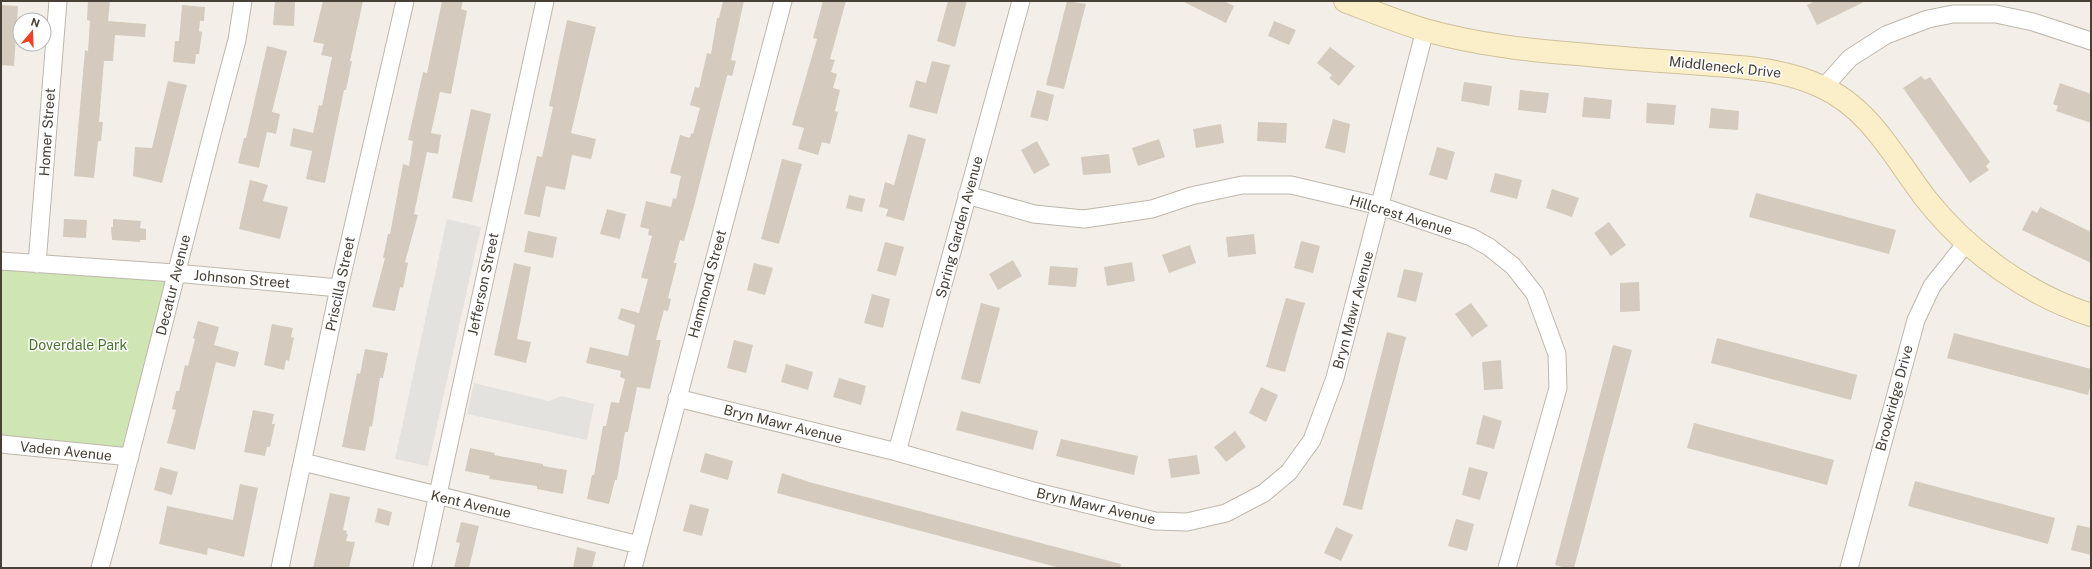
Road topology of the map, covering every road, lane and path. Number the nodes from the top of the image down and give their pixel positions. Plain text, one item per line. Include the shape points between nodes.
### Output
1 (58, 1) edge
2 (243, 1) edge
3 (405, 1) edge
4 (545, 1) edge
5 (783, 1) edge
6 (1021, 1) edge
7 (1345, 1) edge
8 (1425, 30) junction
9 (2091, 41) edge
10 (1824, 87) junction
11 (967, 195) junction
12 (1380, 206) junction
13 (1967, 242) junction
14 (1, 261) edge
15 (37, 264) junction
16 (175, 273) junction
17 (339, 288) junction
18 (2091, 316) edge
19 (677, 398) junction
20 (1, 444) edge
21 (897, 452) junction
22 (130, 457) junction
23 (303, 462) junction
24 (438, 497) junction
25 (638, 545) junction
26 (100, 568) edge
27 (280, 568) edge
28 (422, 568) edge
29 (633, 568) edge
30 (1507, 568) edge
31 (1849, 568) edge

1 - 15 street, Homer Street
2 - 16 street, Decatur Avenue via 237,40
3 - 17 street, Priscilla Street
4 - 24 street, Jefferson Street
5 - 19 street, Hammond Street
6 - 11 street, Spring Garden Avenue
7 - 8 street, Middleneck Drive
8 - 10 street, Middleneck Drive via 1526,50 1769,69
8 - 12 street, Bryn Mawr Avenue
9 - 10 street via 2032,22 1996,14 1953,14 1928,19 1886,36 1850,58
10 - 13 street, Middleneck Drive via 1852,106 1878,132 1938,214
11 - 12 street, Hillcrest Avenue via 1034,214 1084,219 1152,209 1191,196 1242,185 1262,184 1291,184
11 - 21 street, Spring Garden Avenue
12 - 21 street, Bryn Mawr Avenue via 1335,378 1312,440 1288,472 1264,493 1232,509 1187,522 1155,521 1033,492
12 - 30 street, Hillcrest Avenue via 1471,237 1513,266 1534,294 1553,340 1557,354 1558,388
13 - 18 street, Middleneck Drive via 2018,281 2048,298
13 - 31 street, Brookridge Drive via 1932,286 1916,320
14 - 15 street, Johnson Street
15 - 16 street, Johnson Street
16 - 17 street, Johnson Street
16 - 22 street, Decatur Avenue
17 - 23 street, Priscilla Street
19 - 21 street, Bryn Mawr Avenue
19 - 25 street, Hammond Street
20 - 22 street, Vaden Avenue
22 - 26 street, Decatur Avenue
23 - 24 street, Kent Avenue
23 - 27 street, Priscilla Street
24 - 25 street, Kent Avenue
24 - 28 street, Jefferson Street
25 - 29 street, Hammond Street

